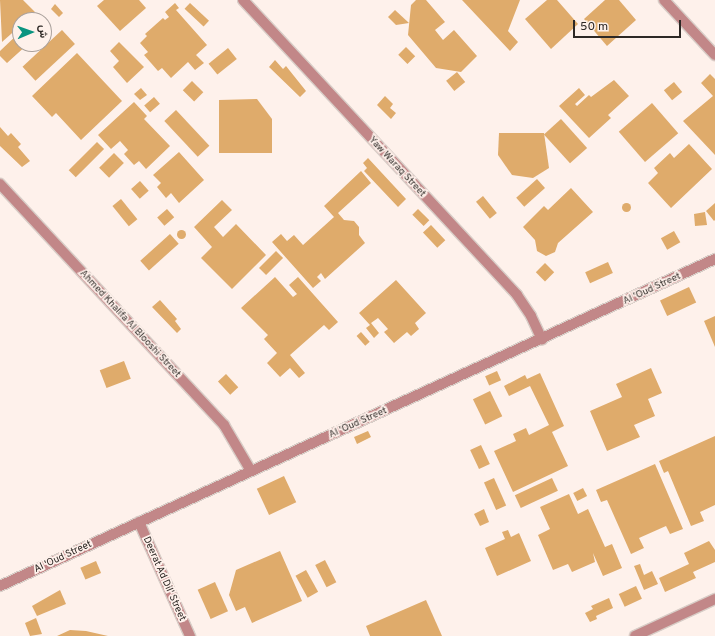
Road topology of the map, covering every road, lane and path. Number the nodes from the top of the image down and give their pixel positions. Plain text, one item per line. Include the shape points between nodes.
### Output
1 (243, 0) edge
2 (664, 0) edge
3 (715, 55) edge
4 (0, 184) edge
5 (715, 259) edge
6 (542, 340) junction
7 (251, 471) junction
8 (139, 522) junction
9 (0, 586) edge
10 (715, 599) edge
11 (190, 636) edge
12 (635, 636) edge

1 - 6 street, Yaw Waraq Street via 517,294
2 - 3 street
4 - 7 street, Ahmed Khalifa Al Blooshi Street via 224,425
5 - 6 street, Al 'Oud Street
6 - 7 street, Al 'Oud Street
7 - 8 street, Al 'Oud Street
8 - 9 street, Al 'Oud Street
8 - 11 street, Deerat Ad Dil' Street
10 - 12 street

